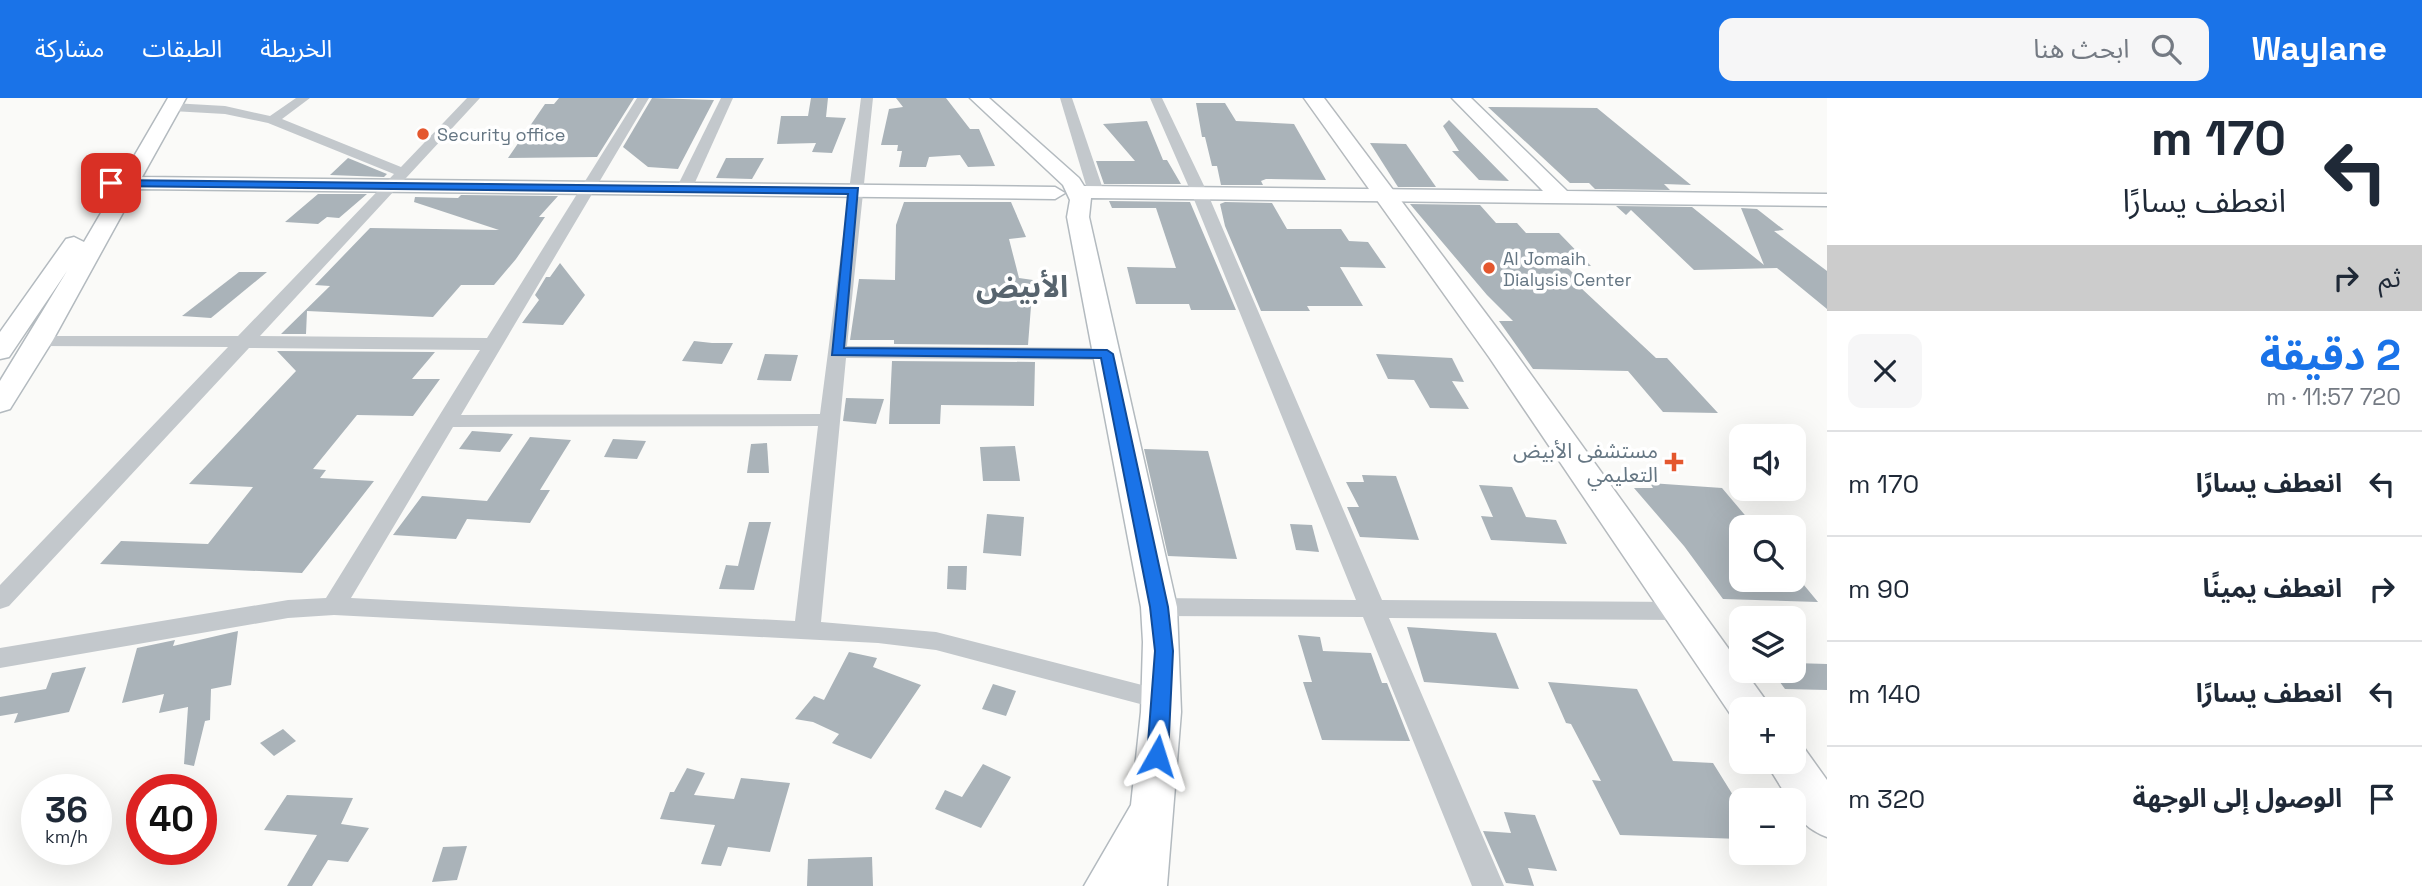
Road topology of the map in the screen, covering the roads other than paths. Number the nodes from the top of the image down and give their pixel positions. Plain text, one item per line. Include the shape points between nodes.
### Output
1 (304, 98) edge
2 (474, 98) edge
3 (643, 98) edge
4 (727, 98) edge
5 (867, 98) edge
6 (979, 98) edge
7 (1066, 98) edge
8 (1156, 98) edge
9 (1314, 98) edge
10 (1461, 98) edge
11 (170, 101) edge
12 (272, 120) junction
13 (1051, 165) junction
14 (398, 179) junction
15 (120, 183) junction
16 (589, 188) junction
17 (684, 189) junction
18 (854, 191) junction
19 (1199, 192) junction
20 (1055, 193) junction
21 (1386, 194) junction
22 (1560, 195) junction
23 (1084, 200) junction
24 (1827, 200) edge
25 (40, 340) junction
26 (244, 342) junction
27 (495, 344) junction
28 (0, 351) edge
29 (836, 352) junction
30 (1107, 354) junction
31 (0, 404) edge
32 (446, 421) junction
33 (829, 421) junction
34 (0, 600) edge
35 (334, 606) junction
36 (1159, 607) junction
37 (1374, 608) junction
38 (1681, 611) junction
39 (807, 628) junction
40 (0, 659) edge
41 (1742, 697) edge
42 (1163, 700) junction
43 (1797, 774) edge
44 (1150, 808) junction
45 (1827, 817) edge
46 (1107, 886) edge
47 (1144, 886) edge
48 (1488, 886) edge

1 - 12 street
2 - 14 street
3 - 16 street
4 - 17 street
5 - 18 street
6 - 13 street
7 - 23 street
8 - 19 street
9 - 21 main road
10 - 22 street
11 - 12 street
11 - 15 street
12 - 14 street
13 - 20 street
13 - 23 street via 1072,181
14 - 15 street
14 - 16 street
14 - 26 street
15 - 25 street
15 - 28 street
16 - 17 street
16 - 27 street
17 - 18 street
18 - 20 street
18 - 29 street
19 - 21 street
19 - 23 street
19 - 37 street
20 - 23 street
21 - 22 street
21 - 38 main road
22 - 24 street
23 - 30 street
25 - 26 street
25 - 31 street
26 - 27 street
26 - 34 street
27 - 32 street
29 - 30 street
29 - 33 street
30 - 36 street
32 - 33 street
32 - 35 street
33 - 39 street
35 - 39 street
35 - 40 street via 288,609
36 - 37 street
36 - 42 street
37 - 38 street
37 - 48 street
38 - 41 main road
39 - 42 street via 936,641
42 - 44 street
43 - 45 main road
44 - 46 street
44 - 47 street

